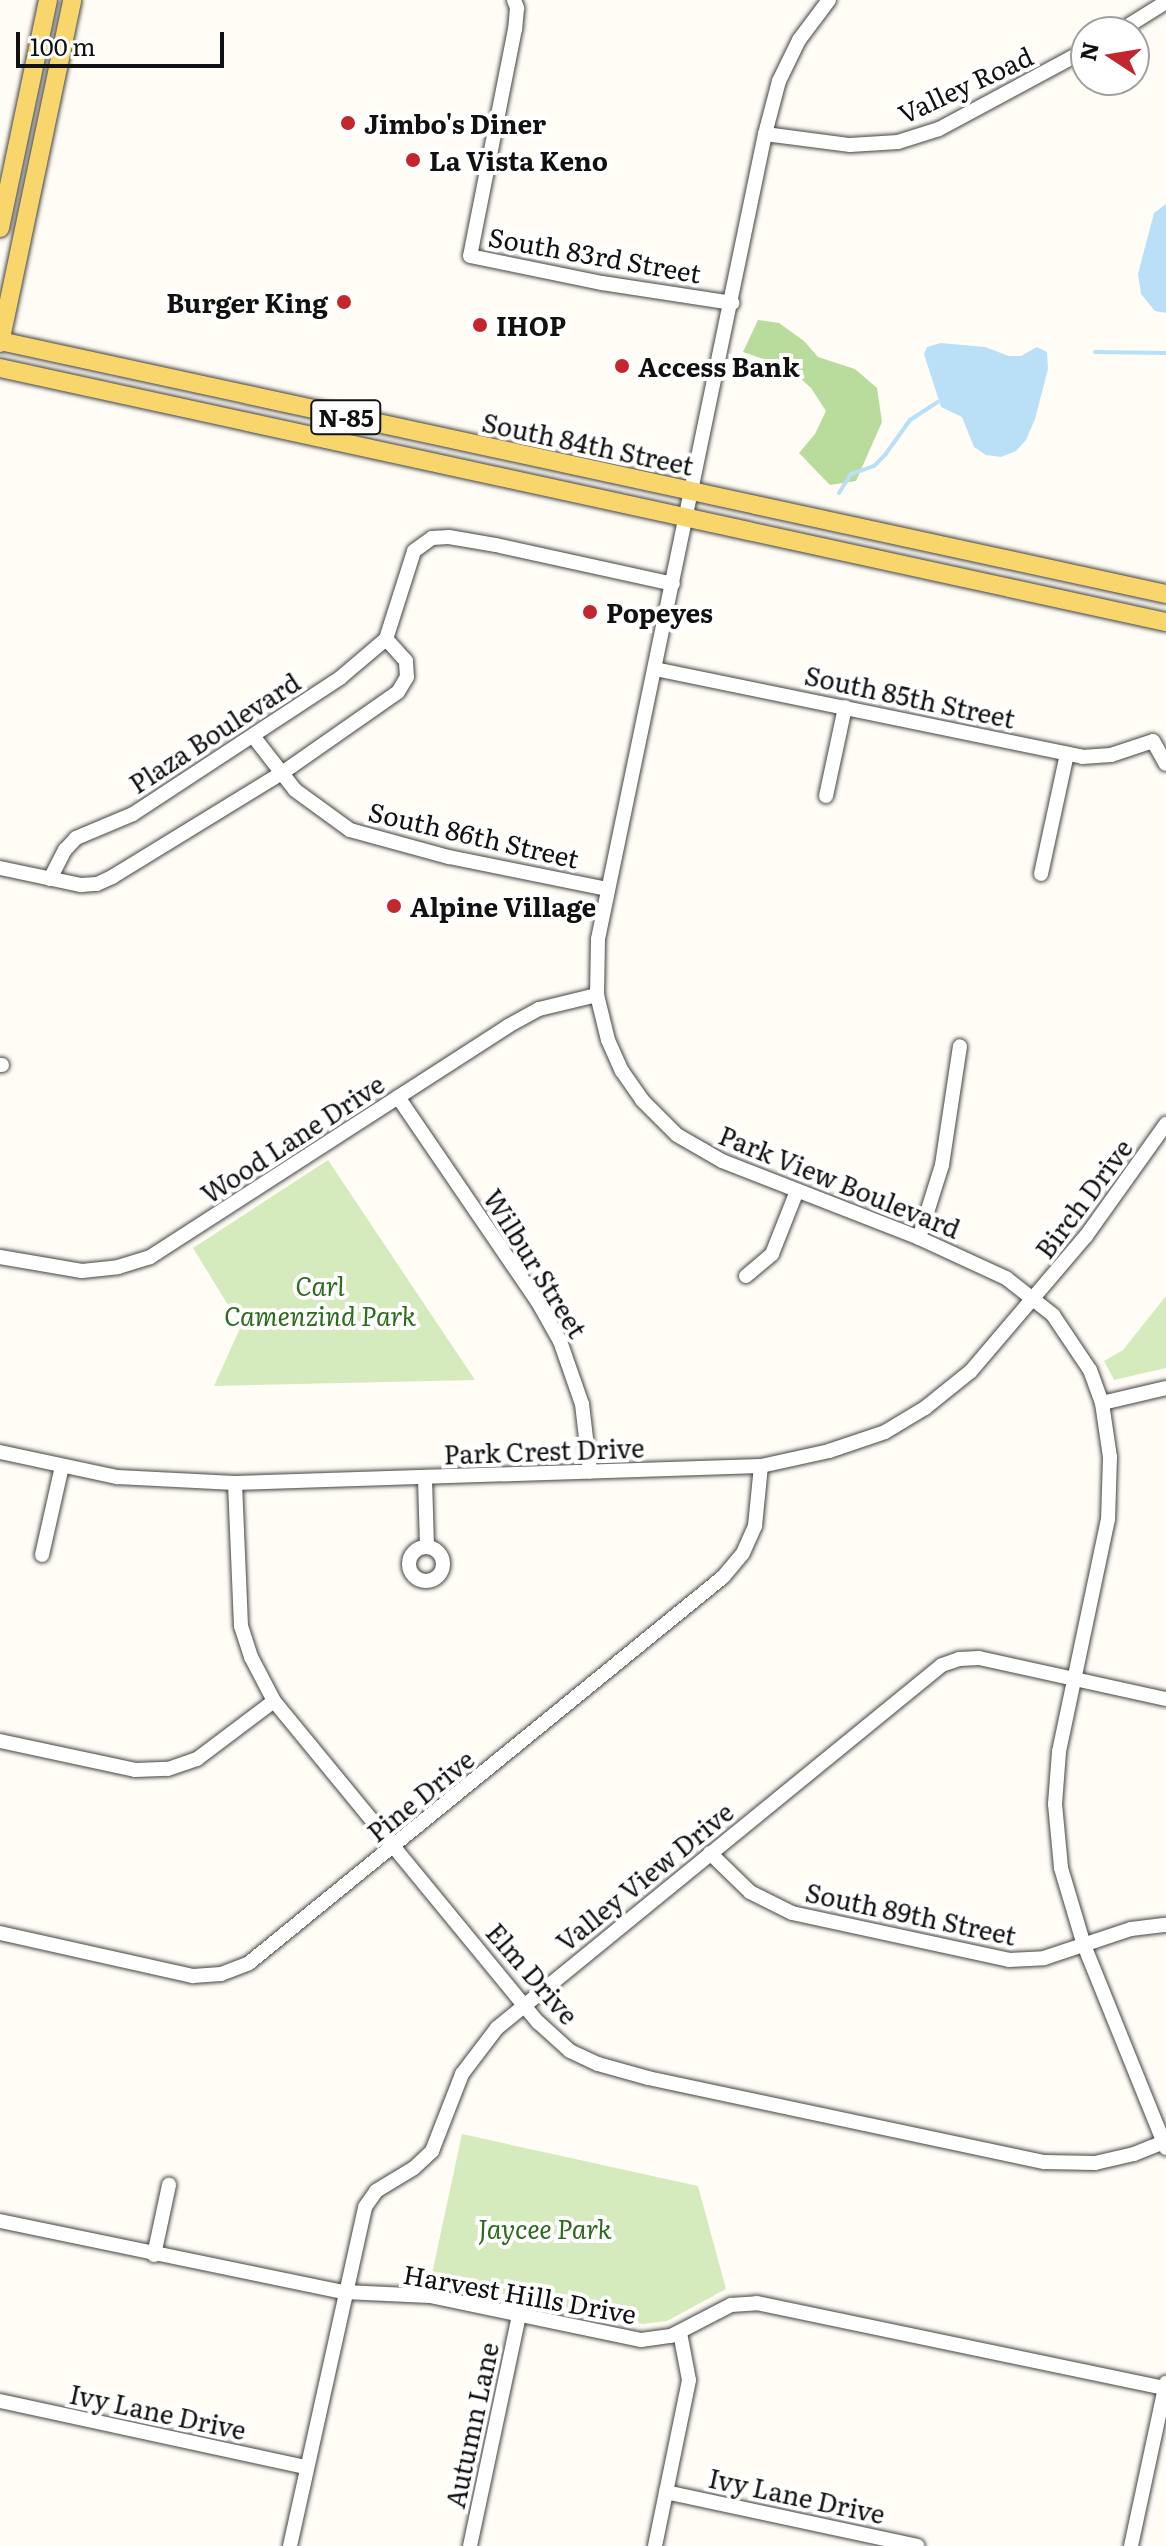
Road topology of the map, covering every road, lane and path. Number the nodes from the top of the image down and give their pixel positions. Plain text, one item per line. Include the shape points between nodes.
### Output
1 (48, 0) edge
2 (72, 0) edge
3 (514, 0) edge
4 (829, 0) edge
5 (1166, 2) edge
6 (1144, 16) edge
7 (1070, 59) edge
8 (765, 134) junction
9 (0, 228) edge
10 (732, 303) junction
11 (0, 341) edge
12 (0, 368) edge
13 (692, 492) junction
14 (687, 517) junction
15 (673, 584) junction
16 (1166, 594) edge
17 (1166, 622) edge
18 (386, 639) junction
19 (655, 669) junction
20 (845, 707) junction
21 (253, 736) junction
22 (1067, 754) junction
23 (1166, 764) edge
24 (282, 773) junction
25 (826, 796) dead end
26 (0, 868) edge
27 (1041, 874) dead end
28 (50, 879) junction
29 (608, 889) junction
30 (597, 995) junction
31 (960, 1046) dead end
32 (398, 1097) junction
33 (1166, 1124) edge
34 (797, 1191) junction
35 (919, 1238) junction
36 (0, 1257) edge
37 (746, 1276) dead end
38 (1035, 1299) junction
39 (1166, 1388) edge
40 (1102, 1403) junction
41 (0, 1452) edge
42 (62, 1466) junction
43 (761, 1466) junction
44 (590, 1472) junction
45 (425, 1479) junction
46 (235, 1483) junction
47 (427, 1547) dead end
48 (42, 1555) dead end
49 (1074, 1678) junction
50 (1166, 1699) edge
51 (274, 1701) junction
52 (0, 1741) edge
53 (393, 1847) junction
54 (710, 1853) junction
55 (1166, 1925) edge
56 (0, 1933) edge
57 (1084, 1945) junction
58 (524, 2004) junction
59 (1165, 2144) edge
60 (169, 2185) dead end
61 (0, 2221) edge
62 (154, 2255) junction
63 (344, 2292) junction
64 (519, 2315) junction
65 (680, 2333) junction
66 (1166, 2386) edge
67 (0, 2401) edge
68 (306, 2467) junction
69 (666, 2492) junction
70 (290, 2546) edge
71 (470, 2546) edge
72 (655, 2546) edge
73 (917, 2546) edge
74 (1131, 2546) edge

1 - 9 main road
2 - 11 main road
3 - 10 street, South 83rd Street via 515,29 470,256
4 - 8 street, Park View Boulevard via 799,40 779,81
5 - 6 street
7 - 8 street, Valley Road via 939,129 898,142 850,145
8 - 10 street, Park View Boulevard
10 - 13 street, Park View Boulevard
11 - 13 main road, South 84th Street / N-85
12 - 14 main road, South 84th Street / N-85
13 - 14 street, Park View Boulevard
13 - 16 main road, South 84th Street / N-85
14 - 15 street, Park View Boulevard
14 - 17 main road, South 84th Street / N-85
15 - 18 street via 496,545 432,538 414,551
15 - 19 street, Park View Boulevard
18 - 21 street, Plaza Boulevard via 340,678
18 - 24 street via 406,661 407,677 398,692
19 - 20 street, South 85th Street
19 - 29 street, Park View Boulevard
20 - 22 street, South 85th Street
20 - 25 street
21 - 24 street, South 86th Street
21 - 28 street, Plaza Boulevard via 133,814 76,838
22 - 23 street, South 85th Street via 1101,757 1153,741
22 - 27 street
24 - 28 street via 104,881 81,885
24 - 29 street, South 86th Street via 321,812 350,830 449,857
26 - 28 street
29 - 30 street, Park View Boulevard via 598,939
30 - 32 street, Wood Lane Drive via 539,1009
30 - 34 street, Park View Boulevard via 615,1058 659,1119 709,1155
31 - 35 street via 942,1165
32 - 36 street, Wood Lane Drive via 140,1261 82,1271
32 - 44 street, Wilbur Street via 560,1341 582,1404
33 - 38 street, Birch Drive
34 - 35 street, Park View Boulevard
34 - 37 street via 772,1254
35 - 38 street, Park View Boulevard via 994,1272
38 - 40 street, Park View Boulevard via 1077,1347
38 - 43 street, Park Crest Drive via 971,1371 885,1432
39 - 40 street
40 - 49 street, Park View Boulevard via 1110,1457 1108,1519
41 - 42 street, Park Crest Drive
42 - 46 street, Park Crest Drive via 117,1477
42 - 48 street
43 - 44 street, Park Crest Drive
43 - 53 street, Pine Drive via 755,1526 743,1553 723,1577
44 - 45 street, Park Crest Drive
45 - 46 street, Park Crest Drive
45 - 47 street
46 - 51 street, Elm Drive via 241,1626
49 - 50 street, Valley View Drive
49 - 54 street, Valley View Drive via 979,1658 942,1665
49 - 57 street, Park View Boulevard via 1055,1804 1061,1868
51 - 52 street via 197,1759 168,1769 135,1770
51 - 53 street, Elm Drive
53 - 56 street, Pine Drive via 260,1956 221,1974 179,1975
53 - 58 street, Elm Drive
54 - 57 street, South 89th Street via 758,1898 804,1916 1009,1960 1044,1958
54 - 58 street, Valley View Drive
55 - 57 street, South 89th Street via 1131,1929
57 - 59 street, Park View Boulevard
58 - 59 street, Elm Drive via 570,2051 598,2064 694,2088 1044,2162 1095,2163
58 - 63 street, Valley View Drive via 470,2059 428,2156 370,2199
60 - 62 street
61 - 62 street, Harvest Hills Drive
62 - 63 street, Harvest Hills Drive
63 - 64 street, Harvest Hills Drive via 430,2296
63 - 68 street, Valley View Drive
64 - 65 street, Harvest Hills Drive via 641,2340
64 - 71 street, Autumn Lane
65 - 66 street, Harvest Hills Drive via 724,2307 765,2304
65 - 69 street via 689,2380
66 - 74 street
67 - 68 street, Ivy Lane Drive
68 - 70 street, Valley View Drive
69 - 72 street
69 - 73 street, Ivy Lane Drive

